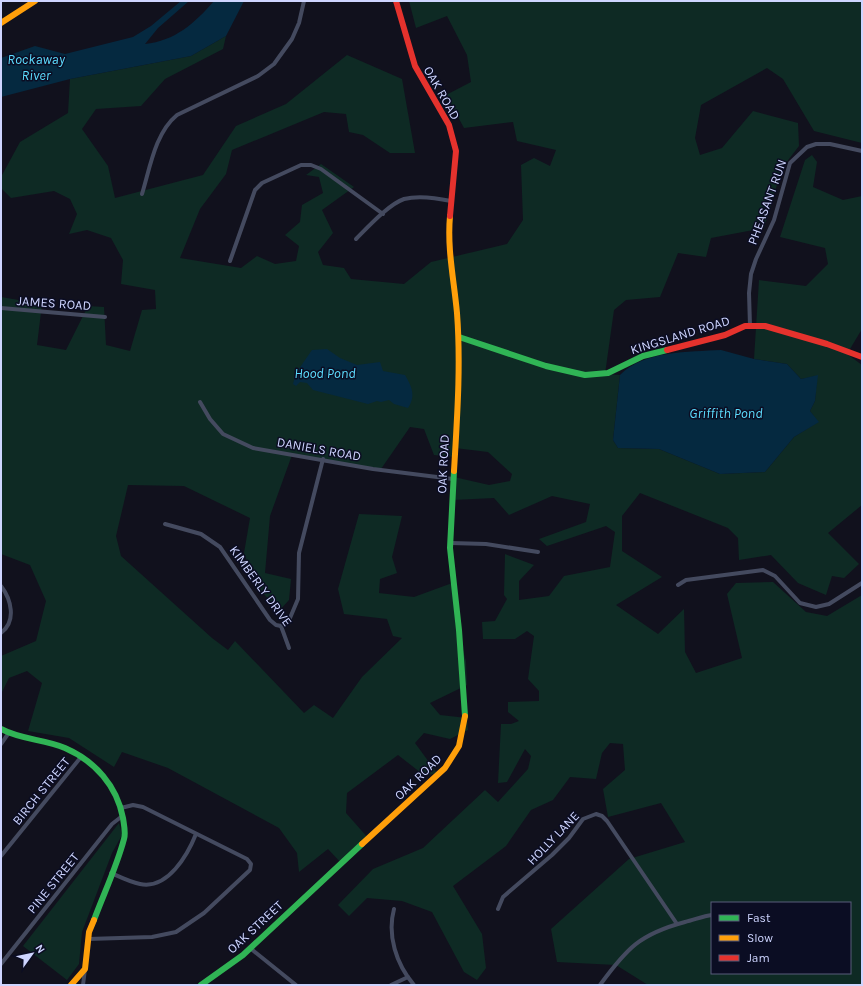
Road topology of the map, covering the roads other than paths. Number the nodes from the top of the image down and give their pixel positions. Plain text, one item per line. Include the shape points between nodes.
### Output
1 (35, 1) edge
2 (304, 1) edge
3 (396, 1) edge
4 (1, 23) edge
5 (862, 152) edge
6 (142, 194) dead end
7 (451, 201) junction
8 (383, 214) junction
9 (356, 239) dead end
10 (230, 261) dead end
11 (1, 308) edge
12 (105, 317) dead end
13 (750, 326) junction
14 (459, 337) junction
15 (862, 357) edge
16 (200, 402) dead end
17 (323, 459) junction
18 (453, 479) junction
19 (165, 524) dead end
20 (450, 543) junction
21 (538, 552) dead end
22 (862, 583) edge
23 (678, 585) dead end
24 (1, 586) edge
25 (281, 626) junction
26 (1, 632) edge
27 (289, 648) dead end
28 (1, 729) edge
29 (8, 734) junction
30 (1, 744) edge
31 (81, 757) junction
32 (121, 808) junction
33 (121, 817) junction
34 (196, 834) junction
35 (1, 856) edge
36 (110, 873) junction
37 (321, 881) joint
38 (394, 909) dead end
39 (498, 909) dead end
40 (711, 915) edge
41 (677, 924) junction
42 (88, 940) junction
43 (250, 948) junction
44 (1, 964) edge
45 (85, 969) junction
46 (408, 977) junction
47 (71, 985) edge
48 (83, 985) edge
49 (201, 985) edge
50 (296, 985) edge
51 (391, 985) edge
52 (414, 985) edge
53 (600, 985) edge

1 - 4 street
2 - 6 street via 299,23 292,38 274,64 258,76 177,115 167,124 161,134
3 - 7 street, OAK ROAD via 414,66 444,116 453,138 456,158
5 - 13 street, PHEASANT RUN via 830,144 816,144 807,148 790,163 776,213 751,274 748,293
7 - 8 street via 407,198
7 - 14 street, OAK ROAD via 449,252
8 - 9 street
8 - 10 street via 321,169 301,165 267,179 257,188
11 - 12 street, JAMES ROAD
13 - 14 street, KINGSLAND ROAD via 653,353 608,373 595,375 558,370
13 - 15 street, KINGSLAND ROAD via 772,328
14 - 18 street, OAK ROAD
16 - 17 street, DANIELS ROAD via 228,438 253,448
17 - 18 street, DANIELS ROAD via 373,469
17 - 25 street via 299,552 298,599 290,618
18 - 20 street, OAK ROAD
19 - 25 street, KIMBERLY DRIVE via 201,534 220,547 270,620
20 - 21 street via 494,545
20 - 37 street, OAK ROAD via 460,630 465,716 460,746 445,768
22 - 23 street via 829,604 816,607 800,603 775,576 763,570 686,580
24 - 26 street via 12,613 9,624
25 - 27 street, KIMBERLY DRIVE
28 - 29 street
29 - 30 street
29 - 31 street via 62,746
31 - 32 street via 99,769 108,780
31 - 35 street, BIRCH STREET
32 - 33 street
32 - 34 street via 137,805
33 - 36 street via 126,832
33 - 44 street, PINE STREET via 112,824
34 - 36 street via 180,866 157,882 140,884
34 - 42 street via 247,859 251,864 249,874 204,913 176,932 152,937
36 - 42 street
37 - 43 street, OAK STREET
38 - 46 street via 392,935 398,958
39 - 41 street, HOLLY LANE via 503,897 552,855 581,821 596,814 607,821
40 - 41 street
41 - 53 street via 648,934 634,944
42 - 45 street
43 - 49 street, OAK STREET
43 - 50 street
45 - 47 street
45 - 48 street
46 - 51 street
46 - 52 street

